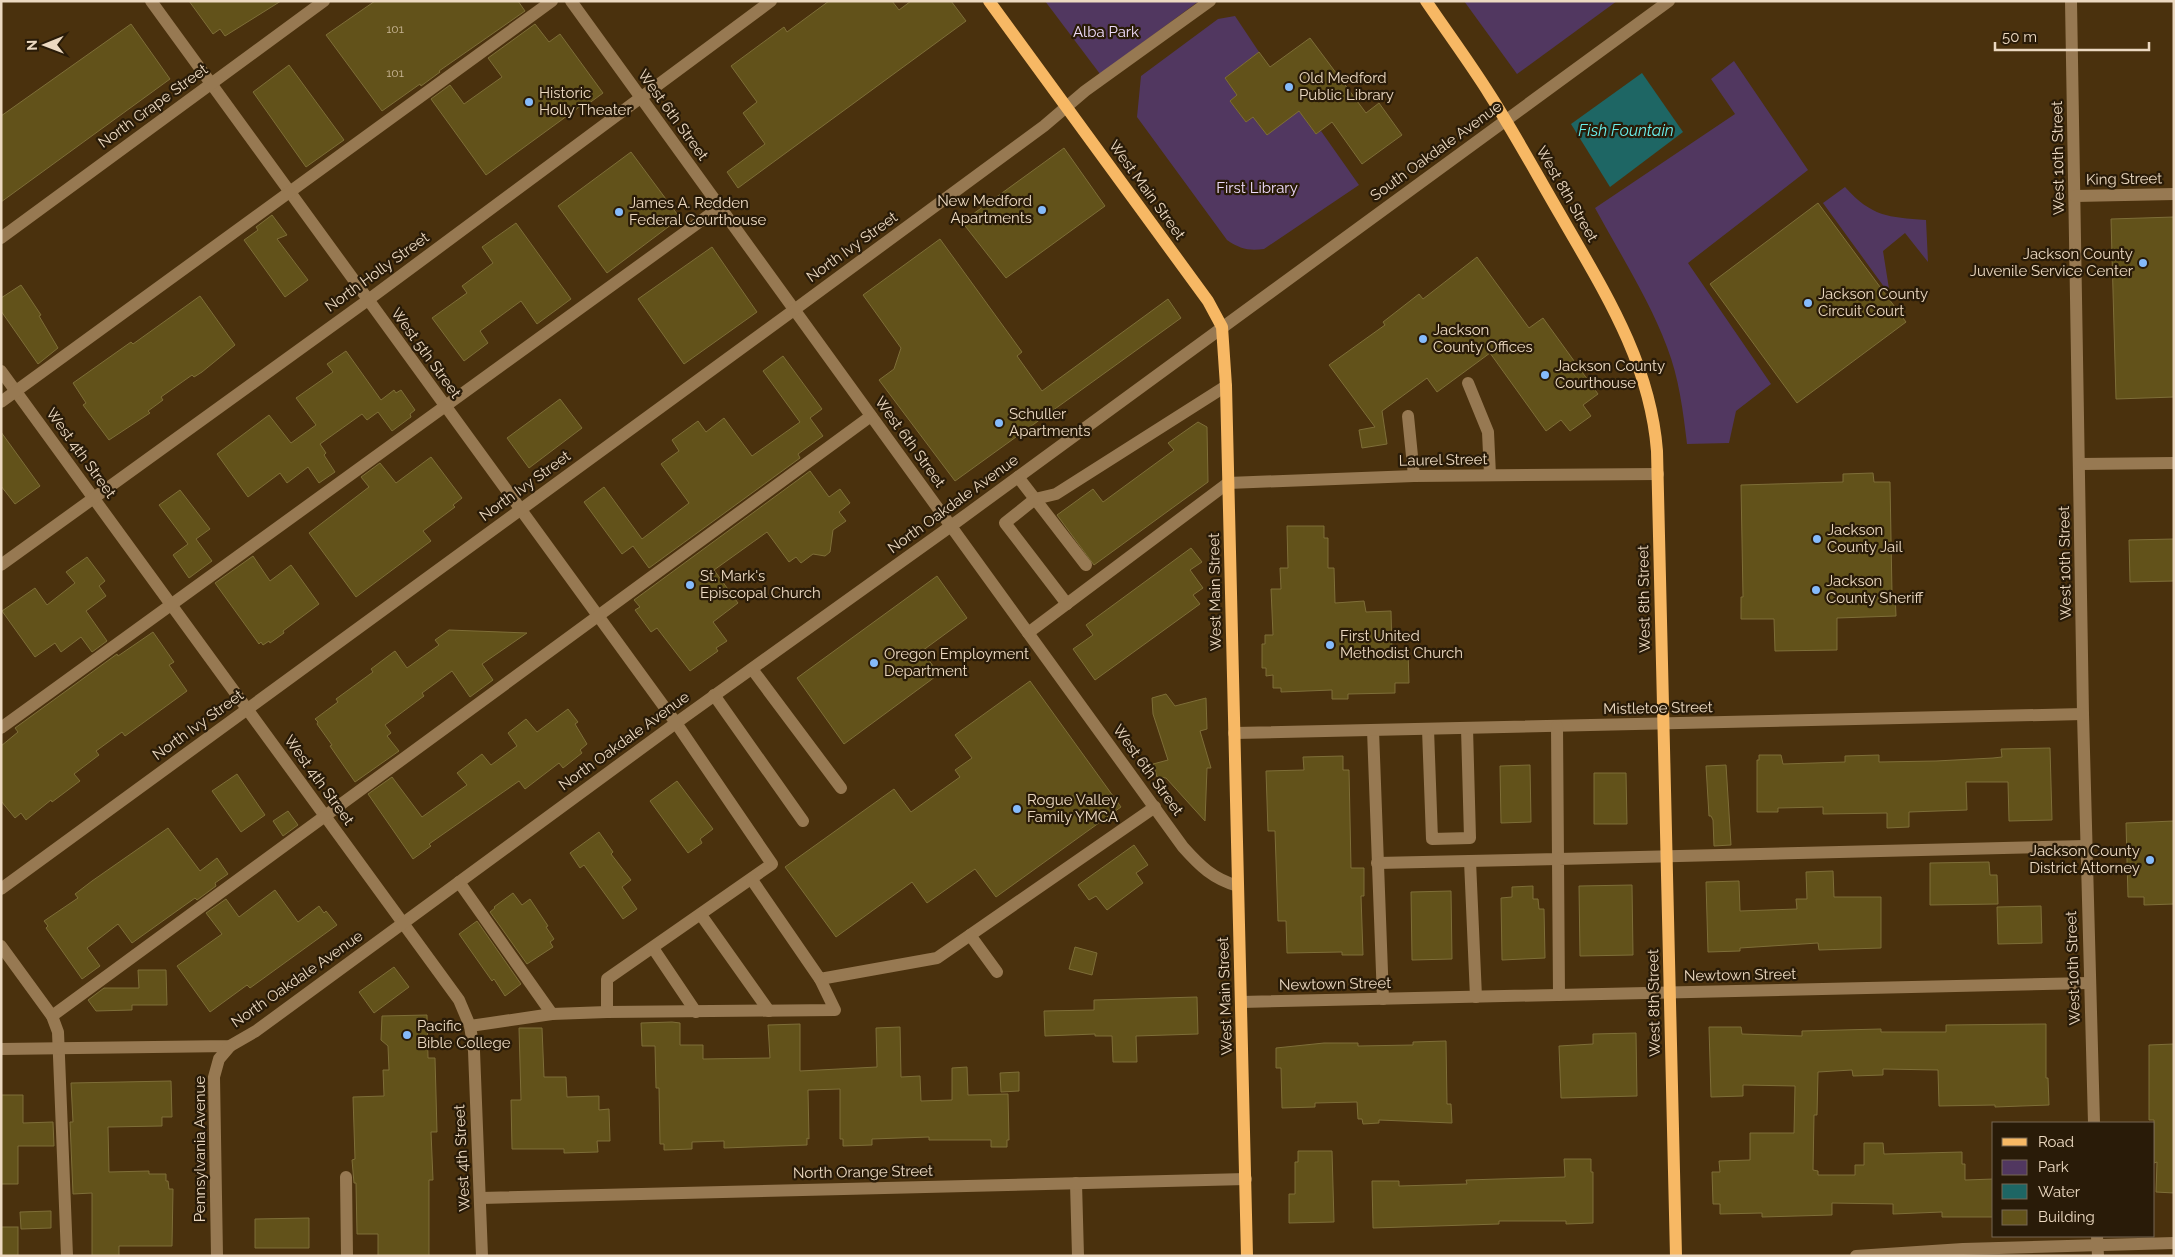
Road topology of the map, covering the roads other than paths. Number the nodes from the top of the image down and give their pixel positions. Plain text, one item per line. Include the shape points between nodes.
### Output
1 (151, 1) edge
2 (324, 1) edge
3 (552, 1) edge
4 (570, 1) edge
5 (770, 1) edge
6 (989, 1) edge
7 (1210, 1) edge
8 (1426, 1) edge
9 (1669, 1) edge
10 (2071, 1) edge
11 (211, 84) junction
12 (640, 97) junction
13 (1066, 107) junction
14 (1505, 120) junction
15 (290, 192) junction
16 (2174, 194) edge
17 (2075, 196) junction
18 (720, 207) junction
19 (1, 238) edge
20 (368, 300) junction
21 (794, 310) junction
22 (1222, 327) junction
23 (1, 370) edge
24 (1468, 383) dead end
25 (1226, 386) junction
26 (16, 391) junction
27 (1, 402) edge
28 (445, 406) junction
29 (871, 416) junction
30 (1408, 416) dead end
31 (2174, 463) edge
32 (2080, 464) junction
33 (1658, 474) junction
34 (1490, 475) junction
35 (1414, 476) junction
36 (1018, 477) junction
37 (1228, 483) junction
38 (93, 497) junction
39 (1035, 500) junction
40 (521, 510) junction
41 (951, 526) junction
42 (1, 565) edge
43 (1086, 565) dead end
44 (171, 604) junction
45 (1067, 604) junction
46 (598, 616) junction
47 (1028, 633) junction
48 (752, 669) junction
49 (714, 695) junction
50 (248, 709) junction
51 (2082, 714) junction
52 (676, 723) junction
53 (1663, 724) junction
54 (1557, 726) junction
55 (1, 728) edge
56 (1467, 728) junction
57 (1428, 729) junction
58 (1373, 730) junction
59 (1234, 733) junction
60 (841, 788) dead end
61 (1155, 807) junction
62 (325, 816) junction
63 (803, 821) dead end
64 (2086, 846) junction
65 (1666, 857) junction
66 (1558, 859) junction
67 (1470, 861) junction
68 (1377, 863) junction
69 (752, 880) junction
70 (459, 882) junction
71 (1238, 886) junction
72 (1, 889) edge
73 (701, 915) junction
74 (403, 923) junction
75 (970, 935) junction
76 (1, 946) edge
77 (653, 948) junction
78 (997, 972) dead end
79 (820, 979) junction
80 (2089, 982) junction
81 (1670, 993) junction
82 (1559, 995) junction
83 (1476, 997) junction
84 (1383, 999) junction
85 (1241, 1002) junction
86 (768, 1011) junction
87 (607, 1012) junction
88 (696, 1012) junction
89 (552, 1014) junction
90 (52, 1016) junction
91 (470, 1026) junction
92 (230, 1046) junction
93 (60, 1048) junction
94 (1, 1049) edge
95 (2094, 1122) edge
96 (346, 1178) dead end
97 (1246, 1179) junction
98 (1076, 1184) junction
99 (481, 1198) junction
100 (2174, 1243) edge
101 (2098, 1246) edge
102 (1963, 1252) edge
103 (67, 1256) edge
104 (217, 1256) edge
105 (348, 1256) edge
106 (482, 1256) edge
107 (1078, 1256) edge
108 (1247, 1256) edge
109 (1676, 1256) edge
110 (1856, 1256) edge

1 - 11 street, West 5th Street
2 - 11 street, North Grape Street
3 - 15 street
4 - 12 street, West 6th Street
5 - 12 street, North Holly Street
6 - 13 main road, West Main Street
7 - 13 street, North Ivy Street
8 - 14 main road, West 8th Street
9 - 14 street, South Oakdale Avenue
10 - 17 street, West 10th Street
11 - 15 street, West 5th Street
11 - 19 street, North Grape Street
12 - 18 street, West 6th Street
12 - 20 street, North Holly Street
13 - 21 street, North Ivy Street
13 - 22 main road, West Main Street via 1208,301
14 - 22 street, South Oakdale Avenue
14 - 33 main road, West 8th Street via 1600,283 1641,370 1655,421
15 - 20 street, West 5th Street
15 - 26 street
16 - 17 street, King Street
17 - 32 street, West 10th Street
18 - 21 street, West 6th Street
18 - 28 street
20 - 28 street, West 5th Street
20 - 38 street, North Holly Street
21 - 29 street, West 6th Street
21 - 40 street, North Ivy Street
22 - 25 main road, West Main Street
22 - 36 street, North Oakdale Avenue
23 - 26 street, West 4th Street
24 - 34 street via 1488,432
25 - 37 main road, West Main Street
25 - 39 street via 1056,494
26 - 27 street
26 - 38 street, West 4th Street
28 - 40 street, West 5th Street
28 - 44 street
29 - 41 street, West 6th Street
29 - 46 street
30 - 35 street
31 - 32 street
32 - 51 street, West 10th Street
33 - 34 street, Laurel Street
33 - 53 main road, West 8th Street
34 - 35 street, Laurel Street
35 - 37 street, Laurel Street
36 - 39 street
36 - 41 street, North Oakdale Avenue
37 - 45 street
37 - 59 main road, West Main Street
38 - 42 street, North Holly Street
38 - 44 street, West 4th Street
39 - 43 street
39 - 45 street via 1005,523
40 - 46 street, West 5th Street
40 - 50 street, North Ivy Street
41 - 47 street, West 6th Street
41 - 48 street, North Oakdale Avenue
44 - 50 street, West 4th Street
44 - 55 street
45 - 47 street
46 - 52 street, West 5th Street
46 - 62 street
47 - 61 street, West 6th Street
48 - 49 street, North Oakdale Avenue
48 - 60 street
49 - 52 street, North Oakdale Avenue
49 - 63 street
50 - 62 street, West 4th Street
50 - 72 street, North Ivy Street
51 - 53 street, Mistletoe Street
51 - 64 street, West 10th Street
52 - 69 street, West 5th Street via 772,864
52 - 70 street, North Oakdale Avenue
53 - 54 street, Mistletoe Street
53 - 65 main road, West 8th Street
54 - 56 street, Mistletoe Street
54 - 66 street
56 - 57 street, Mistletoe Street
56 - 57 street via 1470,838 1432,839
57 - 58 street, Mistletoe Street
58 - 59 street, Mistletoe Street
58 - 68 street
59 - 71 main road, West Main Street
61 - 71 street, West 6th Street via 1200,866 1222,882
61 - 75 street
62 - 74 street, West 4th Street
62 - 90 street
64 - 65 street
64 - 80 street, West 10th Street
65 - 66 street
65 - 81 main road, West 8th Street
66 - 67 street
66 - 82 street
67 - 68 street
67 - 83 street
68 - 84 street
69 - 73 street
69 - 79 street
70 - 74 street, North Oakdale Avenue
70 - 89 street
71 - 85 main road, West Main Street
73 - 77 street
73 - 86 street
74 - 91 street, West 4th Street via 459,1000
74 - 92 street, North Oakdale Avenue via 256,1031
75 - 78 street
75 - 79 street via 937,958
76 - 90 street
77 - 87 street via 607,979
77 - 88 street
79 - 86 street via 836,1010
80 - 81 street, Newtown Street
80 - 95 street, West 10th Street
81 - 82 street, Newtown Street
81 - 109 main road, West 8th Street
82 - 83 street, Newtown Street
83 - 84 street, Newtown Street
84 - 85 street, Newtown Street
85 - 97 main road, West Main Street
86 - 88 street
87 - 88 street
87 - 89 street
89 - 91 street
90 - 93 street
91 - 99 street, West 4th Street
92 - 93 street, North Oakdale Avenue
92 - 104 street, Pennsylvania Avenue via 219,1058 214,1077
93 - 94 street, North Oakdale Avenue
93 - 103 street
96 - 105 street
97 - 98 street, North Orange Street
97 - 108 main road, West Main Street
98 - 99 street, North Orange Street
98 - 107 street
99 - 106 street, West 4th Street
100 - 101 street
101 - 102 street
102 - 110 street

